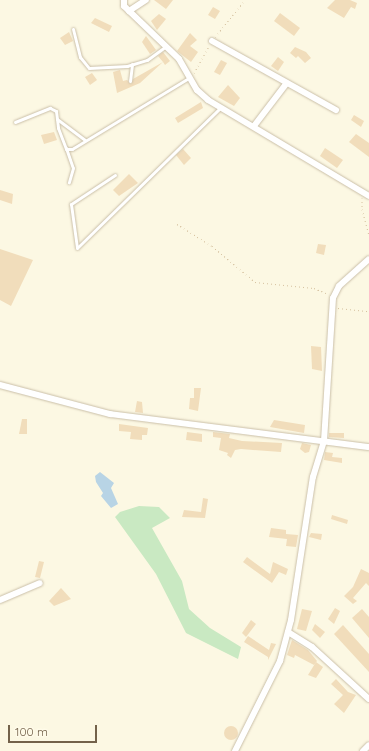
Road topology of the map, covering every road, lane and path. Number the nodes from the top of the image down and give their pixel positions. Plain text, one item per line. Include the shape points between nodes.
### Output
1 (124, 0) edge
2 (146, 0) edge
3 (129, 10) junction
4 (73, 29) dead end
5 (212, 41) dead end
6 (165, 47) junction
7 (132, 64) junction
8 (191, 77) junction
9 (130, 81) dead end
10 (286, 84) junction
11 (221, 107) junction
12 (336, 110) dead end
13 (57, 120) junction
14 (15, 122) dead end
15 (254, 126) junction
16 (85, 140) junction
17 (65, 146) junction
18 (114, 175) dead end
19 (69, 182) dead end
20 (366, 194) edge
21 (177, 224) dead end
22 (369, 235) edge
23 (369, 259) edge
24 (333, 298) junction
25 (332, 307) junction
26 (369, 311) edge
27 (0, 385) edge
28 (324, 440) junction
29 (369, 447) edge
30 (40, 583) dead end
31 (0, 600) edge
32 (288, 632) junction
33 (369, 699) edge
34 (369, 745) edge
35 (235, 751) edge
36 (363, 751) edge

1 - 3 street
2 - 3 street
3 - 6 street
4 - 7 lane via 85,68
5 - 10 street
6 - 7 lane via 147,60
6 - 8 street via 179,59
7 - 9 lane
8 - 11 street via 208,100
8 - 16 lane
10 - 12 street
10 - 15 street
11 - 15 street
11 - 18 lane via 77,248 71,204
13 - 14 lane via 56,111 50,108
13 - 16 lane
13 - 17 lane
15 - 20 street
16 - 17 lane via 72,148
17 - 19 lane via 73,168
20 - 22 path via 362,209
21 - 24 path via 212,246 255,282 314,288
23 - 24 street via 339,286
24 - 25 street
25 - 26 path
25 - 28 street
27 - 28 street via 110,414
28 - 29 street
28 - 32 street via 313,476
30 - 31 street
32 - 33 street via 312,647
32 - 35 street via 268,687
34 - 36 street

